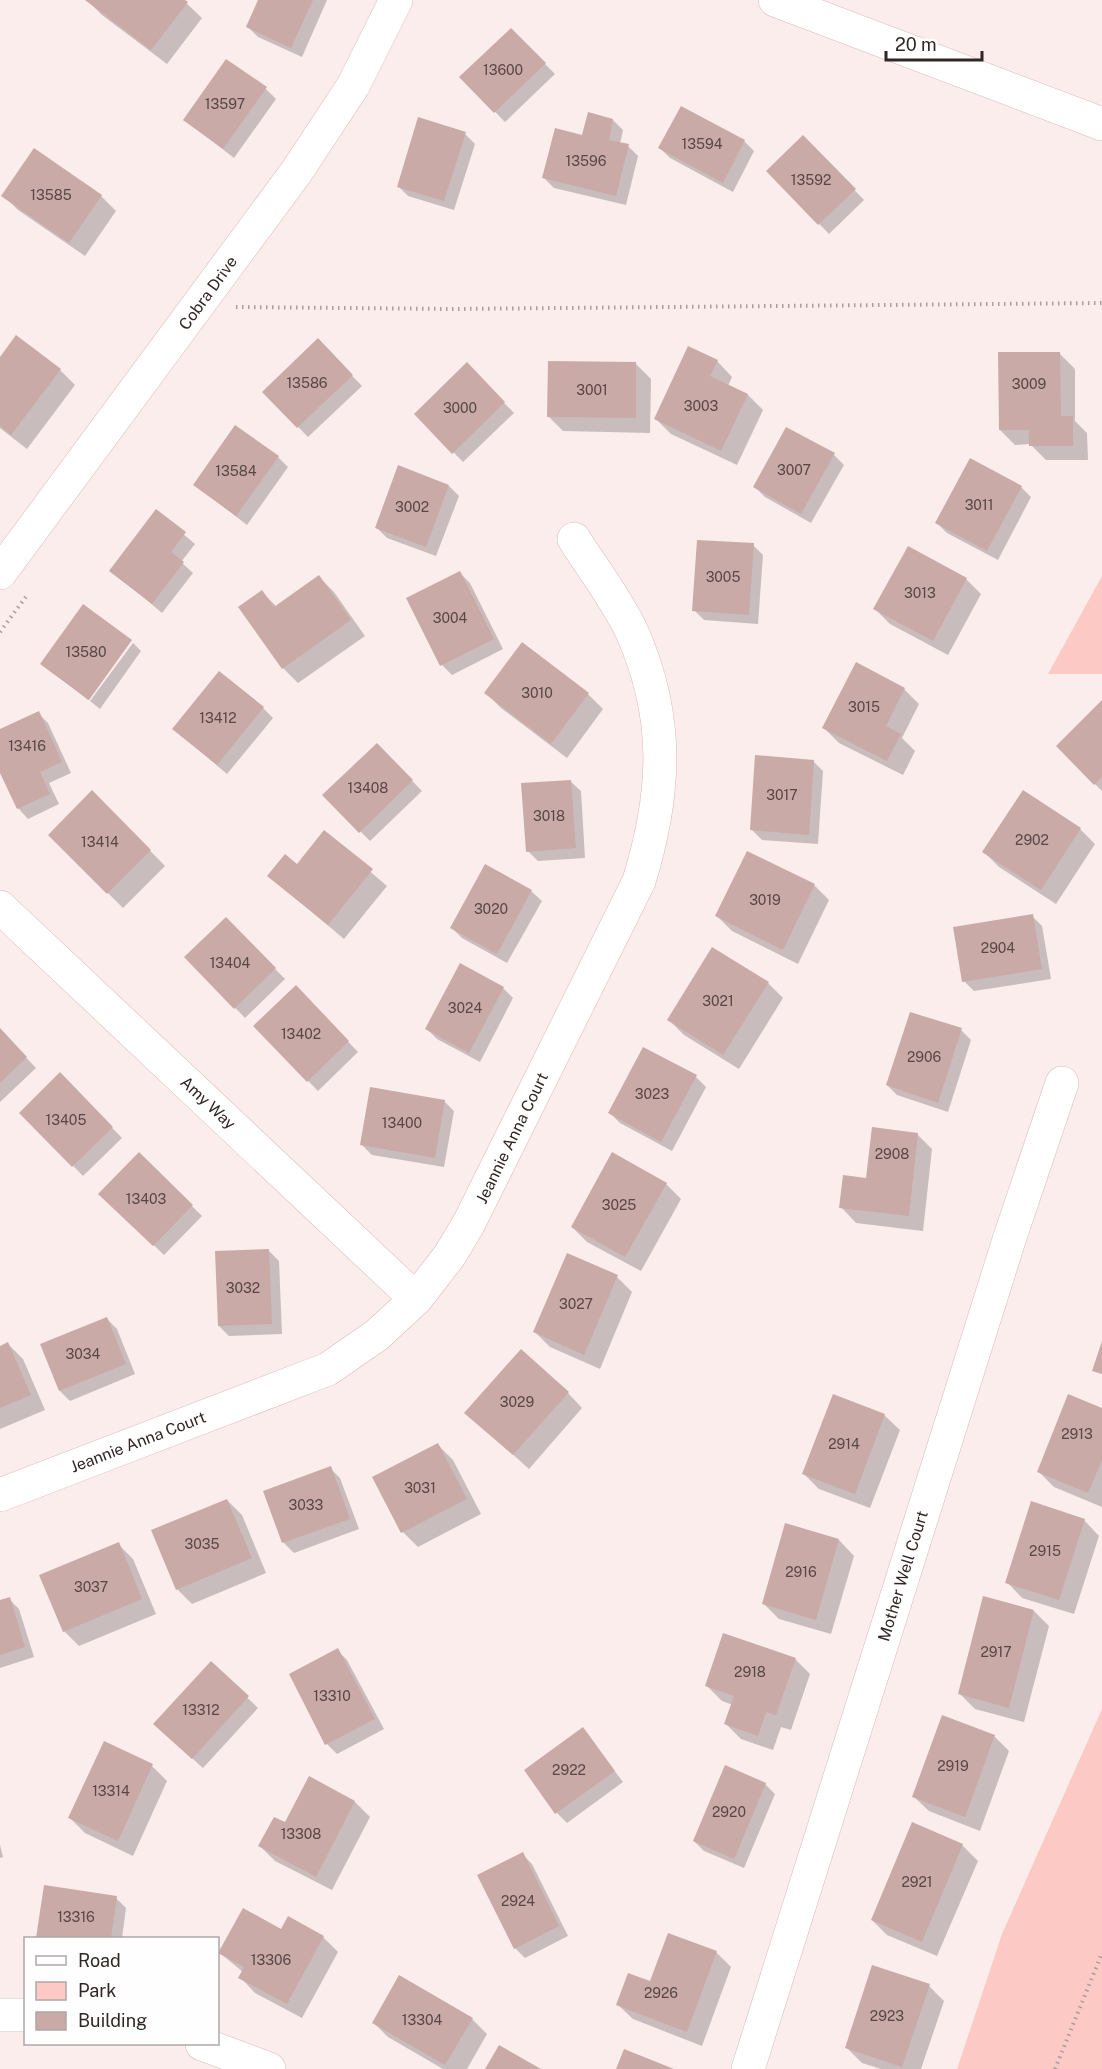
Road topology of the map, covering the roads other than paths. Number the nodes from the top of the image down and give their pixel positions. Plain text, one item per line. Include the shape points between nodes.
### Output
1 (396, 0) edge
2 (775, 0) edge
3 (1102, 124) edge
4 (574, 539) dead end
5 (0, 573) edge
6 (0, 907) edge
7 (1062, 1083) dead end
8 (416, 1299) junction
9 (0, 1495) edge
10 (0, 2015) edge
11 (24, 2015) edge
12 (207, 2045) edge
13 (269, 2069) edge
14 (748, 2069) edge

1 - 5 street, Cobra Drive via 353,86 297,171
2 - 3 street
4 - 8 street, Jeannie Anna Court via 631,631 649,679 657,719 661,779 654,831 639,881 469,1223
6 - 8 street, Amy Way
7 - 14 street, Mother Well Court
8 - 9 street, Jeannie Anna Court via 377,1335 328,1369
10 - 11 street
12 - 13 street

